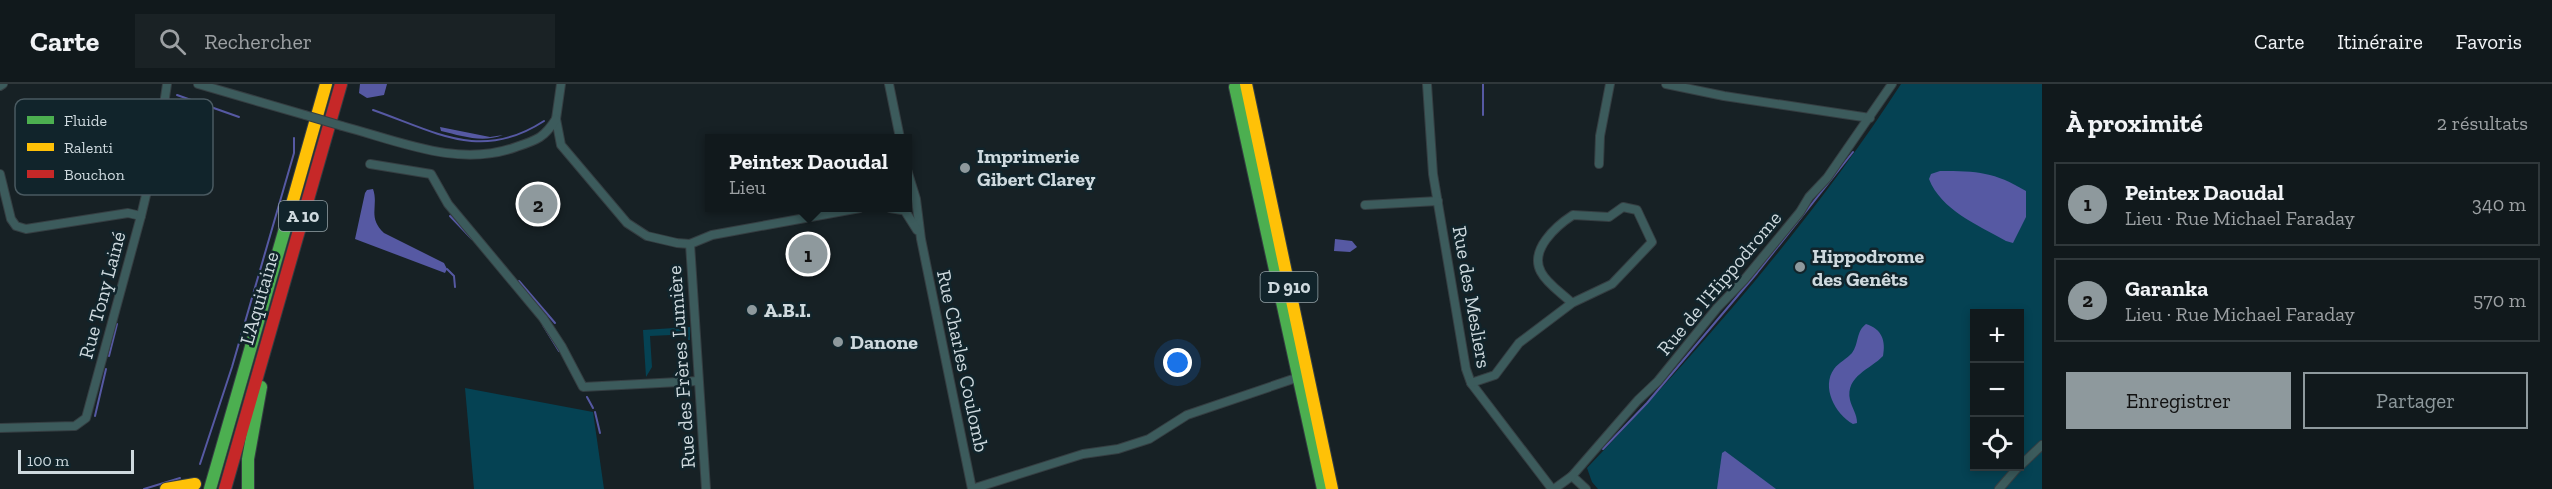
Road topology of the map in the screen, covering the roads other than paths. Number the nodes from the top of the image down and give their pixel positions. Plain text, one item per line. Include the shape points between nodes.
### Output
1 (167, 84) edge
2 (198, 84) edge
3 (326, 84) edge
4 (341, 84) edge
5 (561, 84) edge
6 (889, 84) edge
7 (1427, 84) edge
8 (1610, 84) edge
9 (1666, 84) edge
10 (1892, 84) edge
11 (1236, 85) edge
12 (1684, 86) edge
13 (165, 99) edge
14 (1870, 118) junction
15 (556, 119) junction
16 (899, 134) edge
17 (541, 138) junction
18 (561, 145) junction
19 (370, 164) dead end
20 (1599, 164) dead end
21 (0, 174) edge
22 (146, 195) edge
23 (912, 196) edge
24 (1438, 201) junction
25 (915, 204) junction
26 (912, 205) edge
27 (1365, 205) dead end
28 (834, 212) edge
29 (902, 212) edge
30 (141, 216) junction
31 (921, 239) junction
32 (690, 244) junction
33 (1572, 303) junction
34 (265, 349) junction
35 (1299, 376) junction
36 (698, 381) junction
37 (1472, 383) junction
38 (0, 428) edge
39 (2042, 445) edge
40 (219, 458) junction
41 (2024, 461) edge
42 (2015, 471) edge
43 (1572, 476) junction
44 (198, 487) edge
45 (234, 488) edge
46 (166, 489) edge
47 (210, 489) edge
48 (248, 489) edge
49 (706, 489) edge
50 (972, 489) edge
51 (1323, 489) edge
52 (1332, 489) edge
53 (1553, 489) edge
54 (1586, 489) edge
55 (1999, 489) edge

1 - 13 street
2 - 17 street, bridge via 429,150 466,156 500,152
3 - 40 main road, L'Aquitaine / A 10
4 - 34 main road, L'Aquitaine / A 10
5 - 15 street
6 - 16 street
7 - 24 street, Rue des Mesliers
8 - 20 street
9 - 12 street
10 - 14 street, Rue de l'Hippodrome
11 - 35 main road, D 910
11 - 52 main road, D 910
12 - 14 street
14 - 43 street, Rue de l'Hippodrome via 1751,271
15 - 17 street
15 - 18 street
17 - 18 street
18 - 32 street via 634,229 655,239
19 - 36 street via 431,174 448,204 543,318 583,387
21 - 30 street, Rue Tony Lainé via 11,219 16,226 26,229 128,213
22 - 30 street
23 - 25 street, Rue Charles Coulomb
24 - 27 street
24 - 37 street, Rue des Mesliers via 1466,369
25 - 26 street
25 - 31 street, Rue Charles Coulomb
28 - 32 street via 712,235
29 - 31 street, Rue Charles Coulomb
30 - 38 street, Rue Tony Lainé via 86,418 75,426
31 - 50 street, Rue Charles Coulomb
32 - 36 street, Rue des Frères Lumière
33 - 33 street via 1612,284 1651,244 1637,210 1623,207 1609,217 1573,215 1543,244 1539,255 1541,271
33 - 37 street via 1519,343 1495,375
34 - 45 main road, L'Aquitaine / A 10
34 - 48 main road via 259,408 248,459
35 - 50 street via 1187,415 1149,439 1083,454
35 - 51 main road, D 910
36 - 49 street, Rue des Frères Lumière
37 - 53 street, Rue des Mesliers
39 - 41 street
40 - 44 main road via 208,465
40 - 47 main road, L'Aquitaine / A 10
42 - 55 street
43 - 53 street, Rue de l'Hippodrome
43 - 54 street
44 - 46 main road

